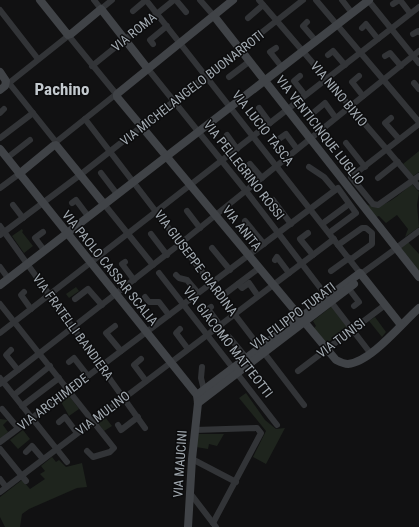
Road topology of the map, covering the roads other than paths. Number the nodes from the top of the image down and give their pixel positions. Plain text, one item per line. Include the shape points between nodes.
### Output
1 (40, 0) edge
2 (94, 0) edge
3 (112, 0) edge
4 (146, 0) edge
5 (175, 0) edge
6 (200, 0) edge
7 (233, 0) edge
8 (303, 0) edge
9 (316, 0) edge
10 (342, 0) edge
11 (368, 0) edge
12 (397, 1) edge
13 (261, 3) edge
14 (419, 7) edge
15 (101, 9) junction
16 (0, 10) edge
17 (133, 11) dead end
18 (186, 12) dead end
19 (352, 12) junction
20 (410, 13) junction
21 (157, 14) junction
22 (214, 16) junction
23 (248, 18) dead end
24 (277, 21) junction
25 (307, 22) dead end
26 (337, 24) junction
27 (167, 26) junction
28 (362, 28) dead end
29 (391, 29) junction
30 (68, 34) junction
31 (125, 39) junction
32 (378, 39) junction
33 (315, 40) junction
34 (180, 43) junction
35 (152, 44) dead end
36 (276, 48) dead end
37 (241, 49) junction
38 (302, 50) junction
39 (419, 51) edge
40 (361, 52) junction
41 (328, 55) dead end
42 (385, 56) dead end
43 (413, 56) junction
44 (37, 58) junction
45 (250, 61) junction
46 (419, 63) edge
47 (94, 64) junction
48 (344, 65) junction
49 (282, 66) junction
50 (401, 66) junction
51 (148, 69) junction
52 (0, 72) edge
53 (207, 76) junction
54 (300, 76) dead end
55 (359, 76) dead end
56 (229, 77) dead end
57 (265, 79) junction
58 (326, 79) junction
59 (384, 79) junction
60 (414, 83) dead end
61 (5, 84) edge
62 (419, 89) edge
63 (117, 95) junction
64 (305, 95) junction
65 (363, 96) junction
66 (174, 101) junction
67 (230, 106) junction
68 (350, 106) junction
69 (259, 108) dead end
70 (288, 109) junction
71 (312, 113) dead end
72 (31, 114) junction
73 (335, 118) junction
74 (391, 118) dead end
75 (87, 121) junction
76 (270, 123) junction
77 (419, 123) edge
78 (143, 126) junction
79 (198, 131) junction
80 (227, 135) dead end
81 (254, 135) junction
82 (0, 138) edge
83 (310, 138) junction
84 (279, 139) dead end
85 (399, 139) junction
86 (30, 140) dead end
87 (346, 143) dead end
88 (56, 145) junction
89 (237, 148) junction
90 (0, 149) edge
91 (297, 149) junction
92 (386, 150) junction
93 (111, 151) junction
94 (166, 156) junction
95 (7, 158) junction
96 (221, 161) junction
97 (398, 162) junction
98 (277, 166) junction
99 (309, 167) dead end
100 (365, 167) junction
101 (242, 170) dead end
102 (101, 173) dead end
103 (19, 174) junction
104 (80, 175) junction
105 (419, 176) edge
106 (262, 178) junction
107 (378, 178) dead end
108 (413, 180) junction
109 (133, 181) junction
110 (191, 185) junction
111 (419, 187) edge
112 (0, 188) edge
113 (336, 189) junction
114 (246, 191) junction
115 (117, 194) junction
116 (273, 200) dead end
117 (43, 203) junction
118 (72, 203) dead end
119 (104, 204) junction
120 (349, 204) junction
121 (13, 205) dead end
122 (311, 209) junction
123 (156, 211) junction
124 (187, 211) dead end
125 (216, 215) junction
126 (88, 216) junction
127 (23, 218) junction
128 (245, 221) dead end
129 (291, 224) junction
130 (322, 224) junction
131 (200, 228) junction
132 (1, 231) edge
133 (419, 231) edge
134 (43, 232) dead end
135 (67, 233) junction
136 (278, 233) junction
137 (308, 233) dead end
138 (329, 233) junction
139 (128, 234) junction
140 (151, 234) dead end
141 (334, 239) junction
142 (181, 243) junction
143 (264, 244) junction
144 (338, 245) junction
145 (212, 248) dead end
146 (44, 250) junction
147 (167, 254) junction
148 (249, 255) junction
149 (313, 255) junction
150 (350, 259) junction
151 (274, 260) dead end
152 (125, 262) dead end
153 (28, 263) junction
154 (91, 263) junction
155 (301, 264) junction
156 (153, 265) junction
157 (0, 267) edge
158 (259, 268) junction
159 (230, 270) junction
160 (331, 271) dead end
161 (159, 273) dead end
162 (289, 273) junction
163 (176, 275) dead end
164 (361, 275) junction
165 (8, 278) junction
166 (418, 278) edge
167 (134, 280) junction
168 (211, 283) junction
169 (238, 284) junction
170 (0, 285) edge
171 (273, 285) junction
172 (347, 286) junction
173 (24, 292) dead end
174 (50, 294) junction
175 (115, 294) junction
176 (198, 294) junction
177 (222, 296) junction
178 (258, 296) junction
179 (145, 297) dead end
180 (75, 299) dead end
181 (330, 299) junction
182 (0, 304) edge
183 (183, 304) junction
184 (102, 305) junction
185 (385, 305) junction
186 (354, 306) dead end
187 (211, 307) dead end
188 (419, 307) edge
189 (31, 309) junction
190 (235, 314) junction
191 (169, 315) junction
192 (302, 321) junction
193 (14, 322) junction
194 (220, 325) junction
195 (401, 325) junction
196 (116, 326) dead end
197 (73, 327) junction
198 (353, 330) junction
199 (146, 332) junction
200 (0, 333) edge
201 (207, 335) junction
202 (229, 336) dead end
203 (170, 337) dead end
204 (188, 349) junction
205 (11, 350) dead end
206 (262, 350) junction
207 (326, 350) junction
208 (368, 350) junction
209 (121, 351) junction
210 (40, 353) junction
211 (142, 359) dead end
212 (249, 361) junction
213 (69, 362) dead end
214 (170, 363) junction
215 (50, 366) junction
216 (101, 366) junction
217 (202, 367) dead end
218 (18, 370) junction
219 (235, 371) junction
220 (298, 371) dead end
221 (88, 376) junction
222 (59, 378) junction
223 (1, 381) edge
224 (146, 381) junction
225 (69, 390) junction
226 (204, 390) junction
227 (14, 395) junction
228 (124, 397) junction
229 (197, 399) junction
230 (304, 405) dead end
231 (22, 406) junction
232 (2, 409) dead end
233 (138, 417) junction
234 (32, 418) junction
235 (93, 421) junction
236 (59, 422) dead end
237 (118, 425) dead end
238 (277, 425) dead end
239 (18, 428) junction
240 (145, 428) dead end
241 (195, 430) junction
242 (77, 433) junction
243 (0, 442) edge
244 (0, 449) edge
245 (56, 449) junction
246 (87, 451) dead end
247 (26, 452) dead end
248 (43, 459) junction
249 (192, 459) junction
250 (67, 462) dead end
251 (22, 475) junction
252 (0, 479) edge
253 (26, 481) dead end
254 (236, 482) junction
255 (6, 487) junction
256 (0, 492) edge
257 (190, 493) junction
258 (214, 525) edge
259 (188, 527) edge

1 - 30 street
2 - 15 street
3 - 15 street
4 - 17 street
4 - 21 street, VIA LUCIO TASCA
5 - 18 street
5 - 21 street, VIA ROMA
6 - 22 street, VIA VENTICINQUE LUGLIO
7 - 22 street
8 - 24 street, VIA MICHELANGELO BUONARROTI
9 - 26 street
10 - 19 street
11 - 19 street
11 - 29 street
12 - 20 street
13 - 23 street
13 - 24 street, VIA NINO BIXIO
14 - 20 street
15 - 30 street
15 - 31 street, VIA PELLEGRINO ROSSI
16 - 44 street
19 - 26 street
20 - 29 street
21 - 27 street, VIA LUCIO TASCA
21 - 31 street, VIA ROMA
22 - 34 street
22 - 37 street, VIA VENTICINQUE LUGLIO
24 - 37 street, VIA MICHELANGELO BUONARROTI
24 - 38 street, VIA NINO BIXIO
25 - 33 street via 303,26
26 - 33 street
26 - 40 street
27 - 34 street, VIA LUCIO TASCA
27 - 35 street via 150,40
28 - 32 street via 366,24
29 - 32 street
29 - 43 street
30 - 44 street
30 - 47 street
31 - 47 street, VIA ROMA
31 - 51 street, VIA PELLEGRINO ROSSI
32 - 40 street
33 - 38 street
34 - 51 street
34 - 53 street, VIA LUCIO TASCA
36 - 49 street via 270,52
37 - 45 street, VIA VENTICINQUE LUGLIO
37 - 53 street, VIA MICHELANGELO BUONARROTI
38 - 49 street
38 - 58 street, VIA NINO BIXIO
39 - 43 street
40 - 48 street
40 - 59 street
41 - 48 street via 333,51
42 - 50 street via 390,53
43 - 46 street
43 - 50 street
44 - 61 street
45 - 56 street
45 - 57 street, VIA VENTICINQUE LUGLIO
47 - 63 street
48 - 58 street
49 - 57 street
50 - 59 street
51 - 63 street
51 - 66 street, VIA PELLEGRINO ROSSI
52 - 61 street
53 - 66 street, VIA MICHELANGELO BUONARROTI
53 - 67 street, VIA LUCIO TASCA
54 - 64 street via 294,80
55 - 65 street via 352,82
57 - 67 street
57 - 70 street, VIA VENTICINQUE LUGLIO
58 - 64 street
58 - 68 street, VIA NINO BIXIO
59 - 65 street
59 - 77 street
60 - 62 street
61 - 72 street
63 - 75 street
63 - 78 street, VIA ANITA
64 - 70 street
65 - 68 street
66 - 78 street, VIA MICHELANGELO BUONARROTI
66 - 79 street, VIA PELLEGRINO ROSSI
67 - 79 street
67 - 81 street, VIA LUCIO TASCA
68 - 73 street
68 - 92 street, VIA NINO BIXIO
69 - 76 street
70 - 76 street
70 - 83 street, VIA VENTICINQUE LUGLIO
71 - 73 street via 325,103
72 - 82 street
72 - 88 street
73 - 83 street
74 - 85 street via 385,123
75 - 88 street
75 - 93 street, VIA GIUSEPPE GIARDINA
76 - 81 street
77 - 85 street
78 - 93 street, VIA MICHELANGELO BUONARROTI
78 - 94 street, VIA ANITA
79 - 94 street
79 - 96 street, VIA PELLEGRINO ROSSI
80 - 89 street
81 - 89 street
81 - 98 street, VIA LUCIO TASCA
83 - 91 street
83 - 166 street, VIA VENTICINQUE LUGLIO
84 - 91 street via 286,134
85 - 92 street
86 - 95 street
87 - 100 street
88 - 103 street
88 - 104 street
89 - 96 street
90 - 95 street, VIA PAOLO CASSAR SCALIA
91 - 98 street
92 - 97 street, VIA NINO BIXIO
92 - 100 street
93 - 104 street, VIA MICHELANGELO BUONARROTI
93 - 109 street, VIA GIUSEPPE GIARDINA
94 - 109 street
94 - 110 street, VIA ANITA
95 - 103 street, VIA PAOLO CASSAR SCALIA
96 - 110 street
96 - 114 street, VIA PELLEGRINO ROSSI
97 - 107 street
97 - 108 street, VIA NINO BIXIO
98 - 106 street
98 - 122 street, VIA LUCIO TASCA
99 - 113 street
100 - 108 street via 351,178 373,204 378,205
101 - 106 street via 250,164
102 - 115 street
103 - 112 street
103 - 117 street, VIA PAOLO CASSAR SCALIA
104 - 117 street, VIA MICHELANGELO BUONARROTI
104 - 119 street
105 - 108 street
106 - 114 street
108 - 111 street, VIA NINO BIXIO
109 - 115 street
109 - 123 street, VIA GIUSEPPE GIARDINA
110 - 123 street
110 - 125 street, VIA ANITA
113 - 120 street
113 - 122 street, VIA ARCHIMEDE
114 - 125 street
114 - 136 street, VIA PELLEGRINO ROSSI
115 - 119 street
116 - 129 street
117 - 127 street, VIA MICHELANGELO BUONARROTI
117 - 135 street, VIA PAOLO CASSAR SCALIA
118 - 126 street via 76,200
119 - 126 street
119 - 139 street
120 - 130 street
120 - 138 street via 356,213
121 - 127 street
122 - 129 street, VIA ARCHIMEDE
122 - 130 street, VIA LUCIO TASCA
123 - 139 street
123 - 142 street, VIA GIUSEPPE GIARDINA
124 - 131 street
125 - 131 street
125 - 148 street, VIA ANITA
126 - 135 street
127 - 132 street, VIA MICHELANGELO BUONARROTI
128 - 143 street
129 - 136 street, VIA ARCHIMEDE
130 - 138 street, VIA LUCIO TASCA
131 - 142 street
132 - 153 street, VIA FRATELLI BANDIERA
133 - 164 street, VIA FILIPPO TURATI
134 - 146 street via 35,238
135 - 146 street
135 - 154 street, VIA PAOLO CASSAR SCALIA
136 - 143 street, VIA ARCHIMEDE
136 - 155 street, VIA PELLEGRINO ROSSI
137 - 149 street via 300,239
138 - 141 street, VIA LUCIO TASCA
139 - 154 street
139 - 156 street
140 - 147 street
141 - 144 street, VIA LUCIO TASCA
141 - 149 street, VIA MULINO
142 - 147 street
142 - 168 street, VIA GIUSEPPE GIARDINA
143 - 148 street, VIA ARCHIMEDE
144 - 150 street, VIA LUCIO TASCA
144 - 150 street via 362,228 372,233 372,244
145 - 159 street
146 - 153 street
147 - 156 street
148 - 158 street, VIA ANITA
148 - 159 street, VIA ARCHIMEDE
149 - 155 street, VIA MULINO
150 - 160 street
150 - 164 street, VIA LUCIO TASCA
151 - 162 street via 277,257
152 - 167 street via 122,264
153 - 165 street
153 - 174 street, VIA FRATELLI BANDIERA
154 - 174 street
154 - 175 street, VIA PAOLO CASSAR SCALIA
155 - 162 street, VIA MULINO
155 - 181 street, VIA PELLEGRINO ROSSI
156 - 167 street
157 - 165 street
158 - 169 street
158 - 171 street, VIA ANITA
159 - 168 street, VIA ARCHIMEDE
161 - 183 street, VIA GIACOMO MATTEOTTI
162 - 171 street, VIA MULINO
163 - 176 street via 187,280
164 - 172 street, VIA FILIPPO TURATI
164 - 185 street, VIA LUCIO TASCA
165 - 170 street
167 - 175 street
168 - 176 street, VIA ARCHIMEDE
168 - 177 street, VIA GIUSEPPE GIARDINA
169 - 177 street
169 - 178 street via 242,288 249,283
171 - 178 street, VIA MULINO
171 - 192 street, VIA ANITA
172 - 181 street, VIA FILIPPO TURATI
172 - 186 street via 359,302
173 - 189 street via 21,295
174 - 189 street
174 - 197 street, VIA FRATELLI BANDIERA
175 - 184 street
175 - 199 street, VIA PAOLO CASSAR SCALIA
176 - 183 street, VIA ARCHIMEDE
177 - 190 street, VIA GIUSEPPE GIARDINA
178 - 190 street, VIA MULINO
179 - 191 street via 149,302 158,302
180 - 184 street via 88,288
181 - 192 street, VIA FILIPPO TURATI
181 - 198 street, VIA PELLEGRINO ROSSI
182 - 193 street
183 - 191 street, VIA ARCHIMEDE
183 - 201 street, VIA GIACOMO MATTEOTTI
184 - 197 street
185 - 195 street, VIA LUCIO TASCA
185 - 198 street, VIA TUNISI
187 - 194 street via 208,309
188 - 195 street
189 - 193 street
190 - 194 street, VIA MULINO
190 - 206 street, VIA GIUSEPPE GIARDINA
191 - 199 street, VIA ARCHIMEDE
192 - 206 street, VIA FILIPPO TURATI
192 - 207 street, VIA ANITA
193 - 200 street
193 - 210 street
194 - 201 street, VIA MULINO
195 - 208 street
196 - 209 street via 106,333
197 - 210 street
197 - 216 street, VIA FRATELLI BANDIERA
198 - 207 street, VIA TUNISI
198 - 208 street, VIA PELLEGRINO ROSSI
199 - 209 street, VIA ARCHIMEDE
199 - 214 street, VIA PAOLO CASSAR SCALIA
201 - 204 street, VIA MULINO
201 - 219 street, VIA GIACOMO MATTEOTTI
202 - 212 street
203 - 204 street via 178,331
204 - 214 street, VIA MULINO
205 - 218 street via 6,355
206 - 212 street, VIA FILIPPO TURATI
206 - 230 street, VIA GIUSEPPE GIARDINA
207 - 208 street, VIA ANITA via 342,363 351,363
207 - 220 street, VIA TUNISI
209 - 216 street, VIA ARCHIMEDE
210 - 215 street
210 - 218 street
211 - 224 street via 134,365
212 - 219 street, VIA FILIPPO TURATI
213 - 221 street via 74,358
214 - 224 street, VIA MULINO
214 - 229 street, VIA PAOLO CASSAR SCALIA
215 - 222 street
215 - 227 street
216 - 221 street, VIA ARCHIMEDE
216 - 228 street, VIA FRATELLI BANDIERA
217 - 226 street
218 - 223 street
219 - 226 street
219 - 229 street
219 - 238 street, VIA GIACOMO MATTEOTTI
221 - 225 street, VIA ARCHIMEDE
222 - 225 street
222 - 231 street
223 - 227 street
224 - 228 street, VIA MULINO
225 - 234 street, VIA ARCHIMEDE
225 - 235 street
226 - 229 street
227 - 231 street
228 - 233 street, VIA FRATELLI BANDIERA
228 - 235 street, VIA MULINO
229 - 241 street, VIA MAUCINI
231 - 234 street
232 - 239 street
233 - 237 street via 121,430
233 - 240 street, VIA FRATELLI BANDIERA
234 - 239 street, VIA ARCHIMEDE
234 - 245 street
235 - 242 street, VIA MULINO
235 - 246 street via 114,448 110,452 93,457
236 - 242 street via 65,417
239 - 243 street, VIA ARCHIMEDE
241 - 249 street, VIA MAUCINI
241 - 254 street via 257,428 261,433
242 - 245 street, VIA MULINO
244 - 251 street
245 - 248 street, VIA MULINO
245 - 250 street
247 - 248 street via 32,446
248 - 251 street, VIA MULINO
249 - 254 street
249 - 257 street, VIA MAUCINI
251 - 253 street
251 - 255 street, VIA MULINO
252 - 255 street
254 - 258 street
255 - 256 street, VIA MULINO
257 - 258 street
257 - 259 street, VIA MAUCINI

